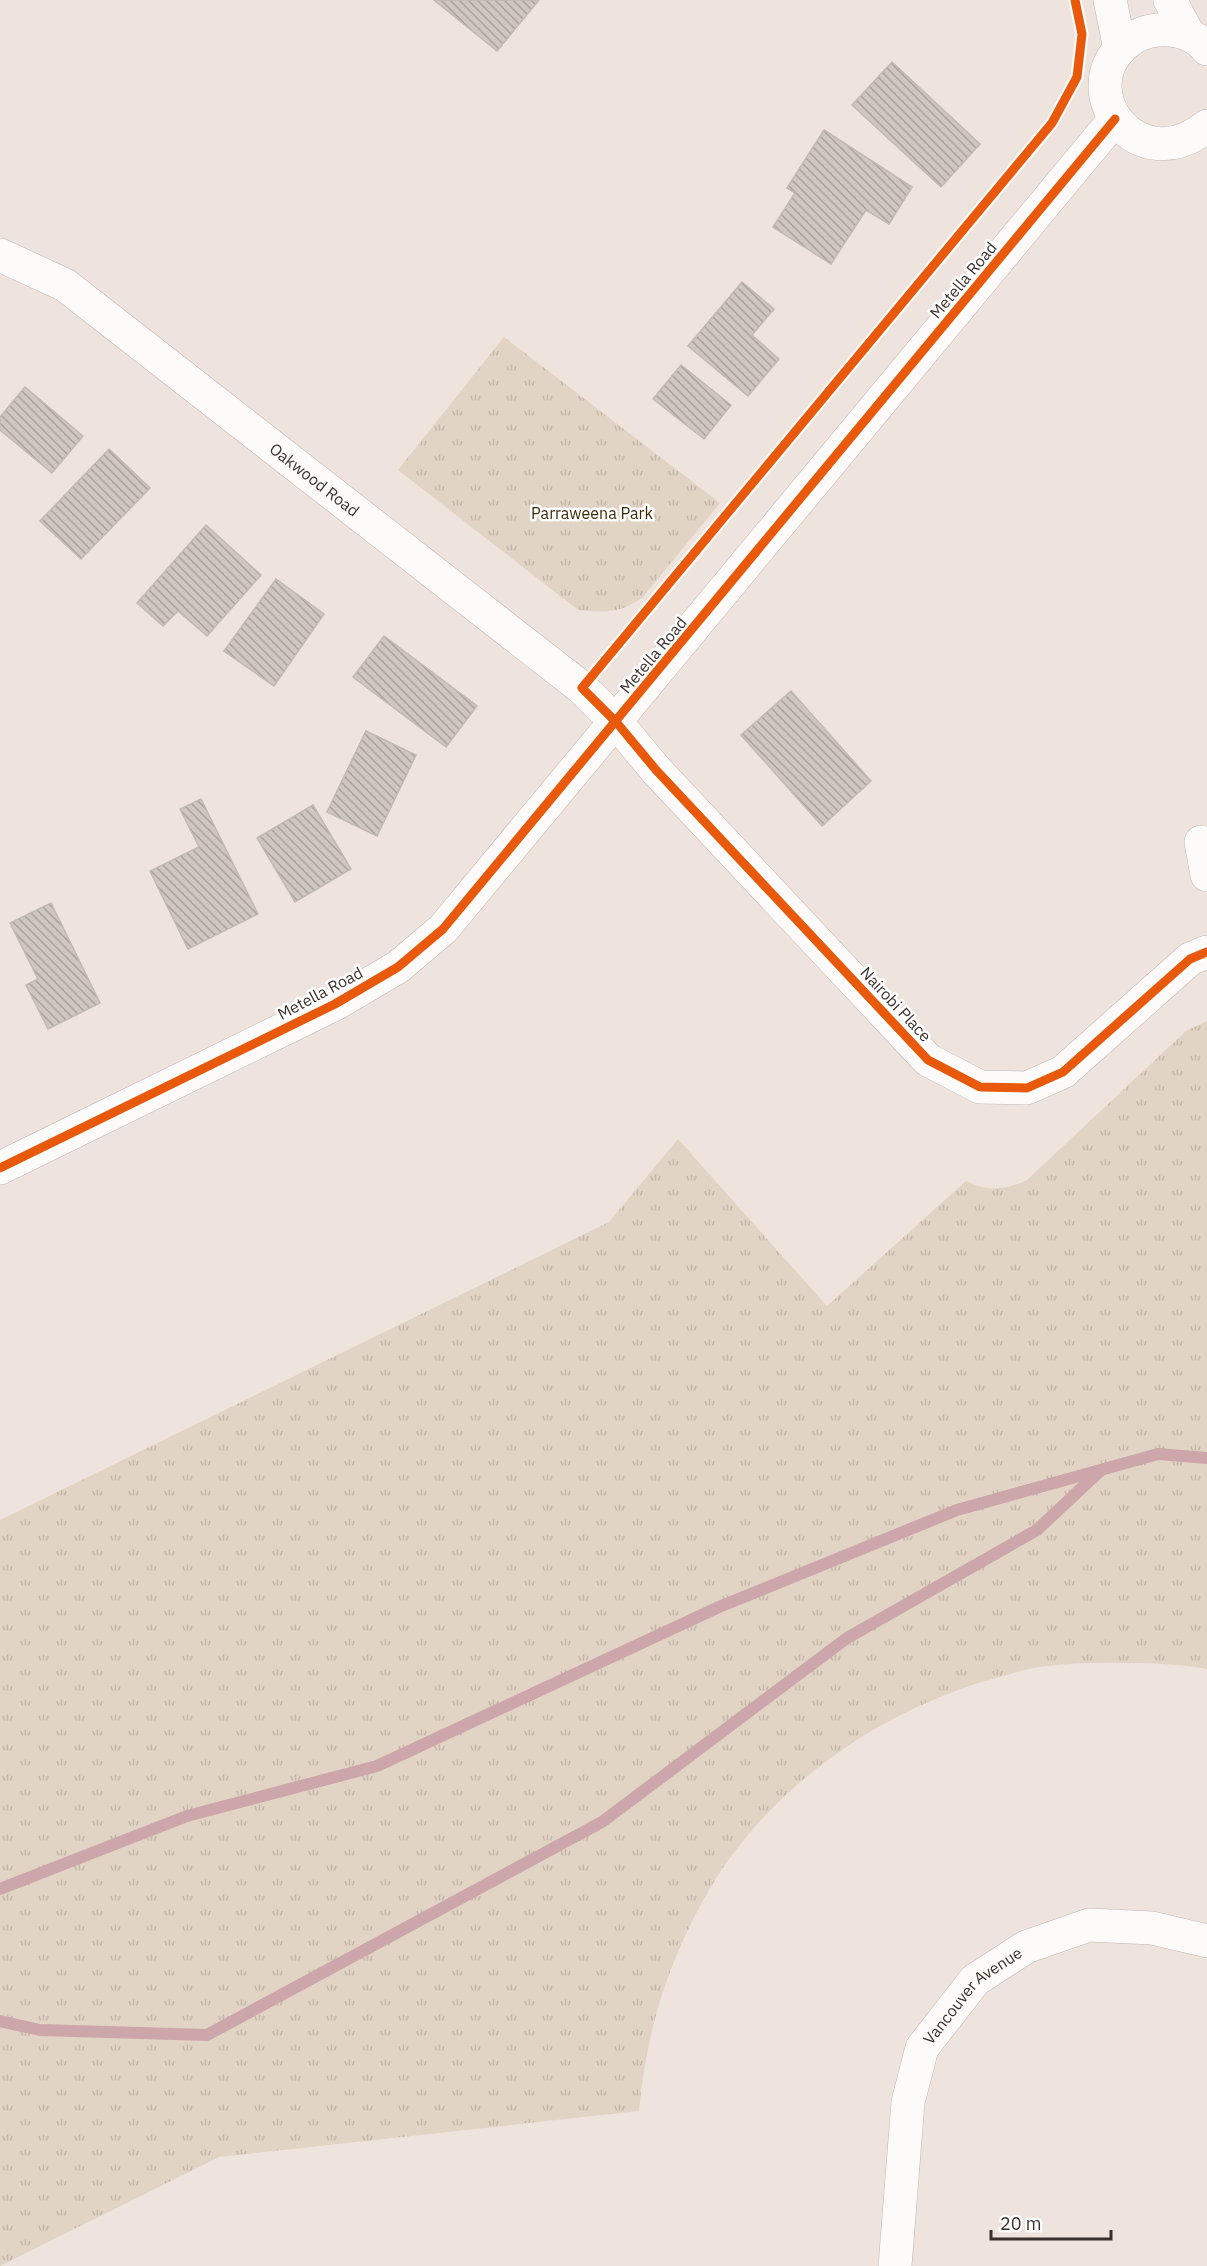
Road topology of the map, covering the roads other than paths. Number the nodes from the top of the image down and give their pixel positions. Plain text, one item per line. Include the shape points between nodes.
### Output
1 (1110, 0) edge
2 (1170, 0) edge
3 (1197, 41) edge
4 (1120, 49) junction
5 (1115, 119) junction
6 (1207, 126) edge
7 (0, 255) edge
8 (617, 723) junction
9 (1201, 842) dead end
10 (1207, 875) edge
11 (1207, 952) edge
12 (0, 1168) edge
13 (1207, 1941) edge
14 (895, 2266) edge

1 - 4 street
2 - 3 street
3 - 4 street via 1170,29 1152,30 1134,37
4 - 5 street via 1105,83 1107,102
5 - 6 street via 1134,137 1159,145 1177,144
5 - 8 street, Metella Road
7 - 8 street, Oakwood Road via 66,285 582,688
8 - 11 street, Nairobi Place via 656,770 928,1060 980,1087 1027,1088 1063,1072 1190,959
8 - 12 street, Metella Road via 443,929 398,967 335,1004
9 - 10 street
13 - 14 street, Vancouver Avenue via 1152,1928 1089,1926 1026,1947 975,1980 922,2048 908,2102

